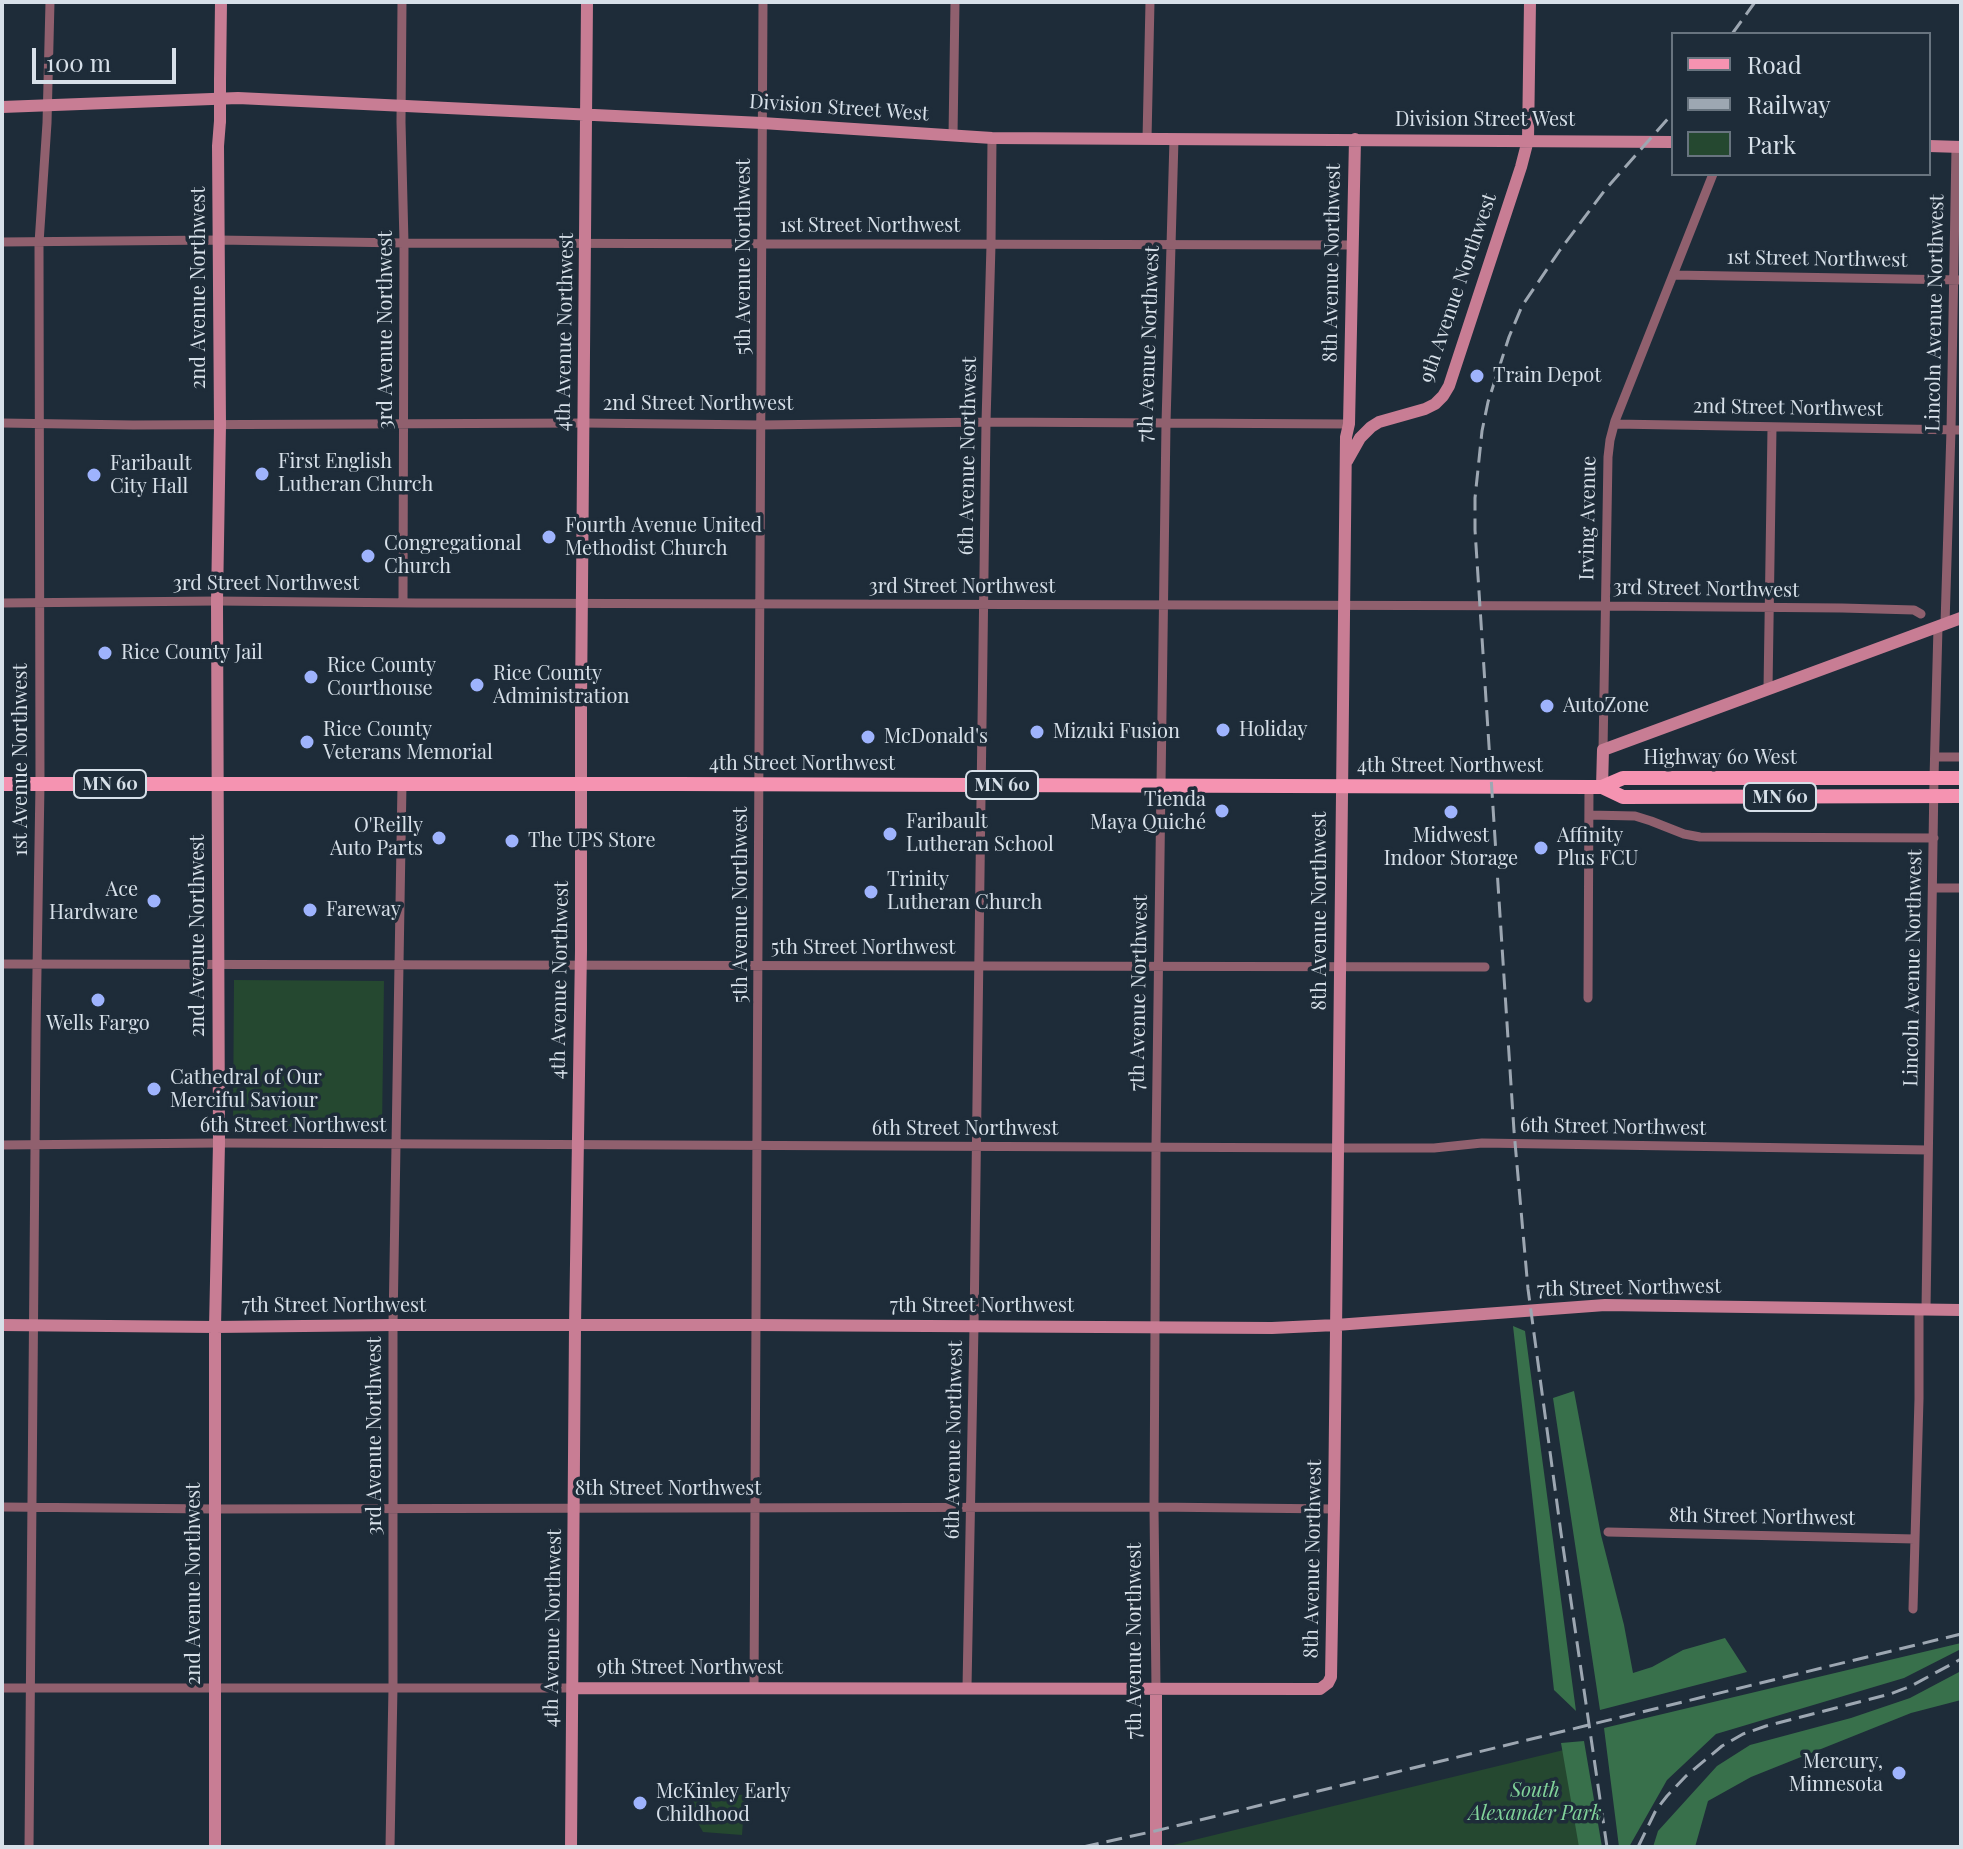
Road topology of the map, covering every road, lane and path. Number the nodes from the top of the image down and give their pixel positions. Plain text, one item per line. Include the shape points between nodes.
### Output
1 (50, 2) edge
2 (221, 2) edge
3 (402, 2) edge
4 (587, 2) edge
5 (763, 2) edge
6 (955, 2) edge
7 (1150, 2) edge
8 (1530, 2) edge
9 (47, 105) junction
10 (401, 105) junction
11 (2, 107) edge
12 (587, 114) junction
13 (762, 123) junction
14 (953, 136) junction
15 (992, 138) junction
16 (1147, 139) junction
17 (1174, 139) junction
18 (1355, 139) junction
19 (1528, 140) junction
20 (1671, 142) edge
21 (1931, 146) edge
22 (1958, 147) edge
23 (1712, 176) edge
24 (218, 240) junction
25 (2, 242) edge
26 (586, 242) junction
27 (39, 243) junction
28 (404, 243) junction
29 (761, 243) junction
30 (1172, 244) junction
31 (991, 245) junction
32 (1353, 245) junction
33 (1673, 275) junction
34 (1957, 280) edge
35 (1393, 418) junction
36 (986, 422) junction
37 (2, 423) edge
38 (584, 423) junction
39 (1166, 423) junction
40 (40, 424) junction
41 (1349, 424) junction
42 (1615, 424) junction
43 (220, 425) junction
44 (404, 425) junction
45 (762, 425) junction
46 (1772, 428) junction
47 (1956, 430) edge
48 (1346, 464) junction
49 (217, 601) junction
50 (2, 603) edge
51 (39, 603) junction
52 (403, 603) junction
53 (582, 603) junction
54 (760, 604) junction
55 (983, 605) junction
56 (1164, 605) junction
57 (1343, 606) junction
58 (1605, 606) junction
59 (1769, 607) junction
60 (1921, 614) dead end
61 (1961, 618) edge
62 (1942, 626) junction
63 (1768, 689) junction
64 (1603, 750) junction
65 (1935, 757) junction
66 (1961, 757) edge
67 (1934, 778) junction
68 (1961, 778) edge
69 (218, 783) junction
70 (2, 784) edge
71 (40, 784) junction
72 (402, 784) junction
73 (581, 784) junction
74 (760, 784) junction
75 (981, 784) junction
76 (1341, 785) junction
77 (1162, 786) junction
78 (1596, 787) junction
79 (1934, 796) junction
80 (1961, 796) edge
81 (1589, 815) junction
82 (1934, 838) junction
83 (1933, 888) junction
84 (1961, 888) edge
85 (2, 964) edge
86 (37, 965) junction
87 (219, 965) junction
88 (399, 965) junction
89 (758, 965) junction
90 (1159, 966) junction
91 (1340, 966) junction
92 (581, 967) junction
93 (979, 967) junction
94 (1485, 967) dead end
95 (1588, 998) dead end
96 (219, 1143) junction
97 (2, 1145) edge
98 (35, 1145) junction
99 (397, 1145) junction
100 (578, 1145) junction
101 (758, 1146) junction
102 (976, 1147) junction
103 (1156, 1147) junction
104 (1339, 1148) junction
105 (1928, 1150) junction
106 (1922, 1309) junction
107 (1961, 1310) edge
108 (2, 1325) edge
109 (33, 1325) junction
110 (393, 1325) junction
111 (755, 1325) junction
112 (1336, 1325) junction
113 (575, 1326) junction
114 (974, 1326) junction
115 (215, 1327) junction
116 (1155, 1327) junction
117 (2, 1507) edge
118 (31, 1507) junction
119 (574, 1507) junction
120 (756, 1507) junction
121 (971, 1507) junction
122 (1154, 1507) junction
123 (394, 1508) junction
124 (214, 1509) junction
125 (1334, 1509) junction
126 (1608, 1532) dead end
127 (1915, 1539) junction
128 (1913, 1609) dead end
129 (1328, 1683) joint
130 (393, 1687) junction
131 (967, 1687) junction
132 (2, 1688) edge
133 (30, 1688) junction
134 (214, 1688) junction
135 (573, 1688) junction
136 (754, 1688) junction
137 (1156, 1689) junction
138 (29, 1847) edge
139 (215, 1847) edge
140 (390, 1847) edge
141 (571, 1847) edge
142 (1156, 1847) edge

1 - 9 street, 1st Avenue Northwest
2 - 24 street, 2nd Avenue Northwest, bridge
3 - 10 street, 3rd Avenue Northwest
4 - 12 street, 4th Avenue Northwest
5 - 13 street, 5th Avenue Northwest
6 - 14 street
7 - 16 street
8 - 19 street, 9th Avenue Northwest
9 - 10 street, Division Street West via 238,98
9 - 11 street, Division Street West
9 - 27 street, 1st Avenue Northwest
10 - 12 street, Division Street West
10 - 28 street, 3rd Avenue Northwest
12 - 13 street, Division Street West
12 - 26 street, 4th Avenue Northwest
13 - 14 street, Division Street West
13 - 29 street, 5th Avenue Northwest
14 - 15 street, Division Street West
15 - 16 street, Division Street West
15 - 31 street, 6th Avenue Northwest
16 - 17 street, Division Street West
17 - 18 street, Division Street West
17 - 30 street, 7th Avenue Northwest
18 - 19 street, Division Street West
18 - 32 street, 8th Avenue Northwest
19 - 20 street, Division Street West
19 - 35 street, 9th Avenue Northwest via 1449,386 1435,404
21 - 22 street
22 - 34 street, Lincoln Avenue Northwest
23 - 33 street, Irving Avenue
24 - 27 street, 1st Street Northwest
24 - 28 street, 1st Street Northwest
24 - 43 street, 2nd Avenue Northwest
25 - 27 street, 1st Street Northwest
26 - 28 street, 1st Street Northwest
26 - 29 street, 1st Street Northwest
26 - 38 street, 4th Avenue Northwest
27 - 40 street, 1st Avenue Northwest
28 - 44 street, 3rd Avenue Northwest
29 - 31 street, 1st Street Northwest
29 - 45 street, 5th Avenue Northwest
30 - 31 street, 1st Street Northwest
30 - 32 street, 1st Street Northwest
30 - 39 street, 7th Avenue Northwest
31 - 36 street, 6th Avenue Northwest
32 - 41 street, 8th Avenue Northwest
33 - 34 street, 1st Street Northwest
33 - 42 street, Irving Avenue
34 - 47 street, Lincoln Avenue Northwest
35 - 41 street, 2nd Street Northwest
35 - 48 street via 1365,432
36 - 39 street, 2nd Street Northwest
36 - 45 street, 2nd Street Northwest
36 - 55 street, 6th Avenue Northwest
37 - 40 street, 2nd Street Northwest
38 - 44 street, 2nd Street Northwest
38 - 45 street, 2nd Street Northwest
38 - 53 street, 4th Avenue Northwest
39 - 41 street, 2nd Street Northwest
39 - 56 street, 7th Avenue Northwest
40 - 43 street, 2nd Street Northwest
40 - 51 street, 1st Avenue Northwest
41 - 48 street, 8th Avenue Northwest
42 - 46 street, 2nd Street Northwest
42 - 58 street, Irving Avenue via 1608,457
43 - 44 street, 2nd Street Northwest
43 - 49 street, 2nd Avenue Northwest
44 - 52 street, 3rd Avenue Northwest
45 - 54 street, 5th Avenue Northwest
46 - 47 street, 2nd Street Northwest
46 - 59 street
47 - 62 street, Lincoln Avenue Northwest
48 - 57 street, 8th Avenue Northwest
49 - 51 street, 3rd Street Northwest
49 - 52 street, 3rd Street Northwest
49 - 69 street, 2nd Avenue Northwest
50 - 51 street, 3rd Street Northwest
51 - 71 street, 1st Avenue Northwest
52 - 53 street, 3rd Street Northwest
53 - 54 street, 3rd Street Northwest
53 - 73 street, 4th Avenue Northwest
54 - 55 street, 3rd Street Northwest
54 - 74 street, 5th Avenue Northwest
55 - 56 street, 3rd Street Northwest
55 - 75 street, 6th Avenue Northwest
56 - 57 street, 3rd Street Northwest
56 - 77 street, 7th Avenue Northwest
57 - 58 street, 3rd Street Northwest
57 - 76 street, 8th Avenue Northwest
58 - 59 street, 3rd Street Northwest
58 - 64 street, Irving Avenue
59 - 60 street, 3rd Street Northwest
59 - 63 street
61 - 62 street
62 - 63 street
62 - 65 street, Lincoln Avenue Northwest
63 - 64 street
64 - 78 street, Irving Avenue
65 - 66 street
65 - 67 street, Lincoln Avenue Northwest
67 - 68 main road, Highway 60 West / MN 60
67 - 78 main road, Highway 60 West / MN 60 via 1623,778
67 - 79 street, Lincoln Avenue Northwest
69 - 71 main road, 4th Street Northwest / MN 60
69 - 72 main road, 4th Street Northwest / MN 60
69 - 87 street, 2nd Avenue Northwest
70 - 71 main road, 4th Street Northwest / MN 60
71 - 86 street, 1st Avenue Northwest
72 - 73 main road, 4th Street Northwest / MN 60
72 - 88 street, 3rd Avenue Northwest
73 - 74 main road, 4th Street Northwest / MN 60
73 - 92 street, 4th Avenue Northwest
74 - 75 main road, 4th Street Northwest / MN 60
74 - 89 street, 5th Avenue Northwest
75 - 77 main road, 4th Street Northwest / MN 60
75 - 93 street, 6th Avenue Northwest
76 - 77 main road, 4th Street Northwest / MN 60
76 - 78 main road, 4th Street Northwest / MN 60
76 - 91 street, 8th Avenue Northwest
77 - 90 street, 7th Avenue Northwest
78 - 79 main road, Highway 60 West / MN 60 via 1623,797
78 - 81 street, Irving Avenue
79 - 80 main road, Highway 60 West / MN 60
79 - 82 street, Lincoln Avenue Northwest
81 - 82 street via 1635,816 1700,837
81 - 95 street, Irving Avenue
82 - 83 street, Lincoln Avenue Northwest
83 - 84 street
83 - 105 street, Lincoln Avenue Northwest
85 - 86 street, 5th Street Northwest
86 - 87 street, 5th Street Northwest
86 - 98 street, 1st Avenue Northwest
87 - 88 street, 5th Street Northwest
87 - 96 street, 2nd Avenue Northwest
88 - 92 street, 5th Street Northwest
88 - 99 street, 3rd Avenue Northwest
89 - 92 street, 5th Street Northwest
89 - 93 street, 5th Street Northwest
89 - 101 street, 5th Avenue Northwest
90 - 91 street, 5th Street Northwest
90 - 93 street, 5th Street Northwest
90 - 103 street, 7th Avenue Northwest
91 - 94 street, 5th Street Northwest
91 - 104 street, 8th Avenue Northwest
92 - 100 street, 4th Avenue Northwest
93 - 102 street, 6th Avenue Northwest
96 - 98 street, 6th Street Northwest
96 - 99 street, 6th Street Northwest
96 - 115 street, 2nd Avenue Northwest
97 - 98 street, 6th Street Northwest
98 - 109 street, 1st Avenue Northwest
99 - 100 street, 6th Street Northwest
99 - 110 street, 3rd Avenue Northwest
100 - 101 street, 6th Street Northwest
100 - 113 street, 4th Avenue Northwest
101 - 102 street, 6th Street Northwest
101 - 111 street, 5th Avenue Northwest
102 - 103 street, 6th Street Northwest
102 - 114 street, 6th Avenue Northwest
103 - 104 street, 6th Street Northwest
103 - 116 street, 7th Avenue Northwest
104 - 105 street, 6th Street Northwest via 1482,1143
104 - 112 street, 8th Avenue Northwest
105 - 106 street, Lincoln Avenue Northwest
106 - 107 street, 7th Street Northwest
106 - 112 street, 7th Street Northwest via 1605,1305
106 - 127 street, Lincoln Avenue Northwest
108 - 109 street, 7th Street Northwest
109 - 115 street, 7th Street Northwest
109 - 118 street, 1st Avenue Northwest
110 - 113 street, 7th Street Northwest
110 - 115 street, 7th Street Northwest
110 - 123 street, 3rd Avenue Northwest
111 - 113 street, 7th Street Northwest
111 - 114 street, 7th Street Northwest
111 - 120 street, 5th Avenue Northwest
112 - 116 street, 7th Street Northwest
112 - 125 street, 8th Avenue Northwest
113 - 119 street, 4th Avenue Northwest
114 - 116 street, 7th Street Northwest
114 - 121 street, 6th Avenue Northwest
115 - 124 street, 2nd Avenue Northwest
116 - 122 street, 7th Avenue Northwest
117 - 118 street, 8th Street Northwest
118 - 124 street, 8th Street Northwest
118 - 133 street, 1st Avenue Northwest
119 - 120 street, 8th Street Northwest
119 - 123 street, 8th Street Northwest
119 - 135 street, 4th Avenue Northwest
120 - 121 street, 8th Street Northwest
120 - 136 street, 5th Avenue Northwest
121 - 122 street, 8th Street Northwest
121 - 131 street, 6th Avenue Northwest
122 - 125 street, 8th Street Northwest
122 - 137 street, 7th Avenue Northwest
123 - 124 street, 8th Street Northwest
123 - 130 street, 3rd Avenue Northwest
124 - 134 street, 2nd Avenue Northwest
125 - 129 street, 8th Avenue Northwest
126 - 127 street, 8th Street Northwest
127 - 128 street, Lincoln Avenue Northwest
129 - 137 street, 9th Street Northwest via 1320,1689
130 - 134 street, 9th Street Northwest
130 - 135 street, 9th Street Northwest
130 - 140 street, 3rd Avenue Northwest
131 - 136 street, 9th Street Northwest
131 - 137 street, 9th Street Northwest
132 - 133 street, 9th Street Northwest
133 - 134 street, 9th Street Northwest
133 - 138 street, 1st Avenue Northwest
134 - 139 street, 2nd Avenue Northwest
135 - 136 street, 9th Street Northwest
135 - 141 street, 4th Avenue Northwest
137 - 142 street, 7th Avenue Northwest

